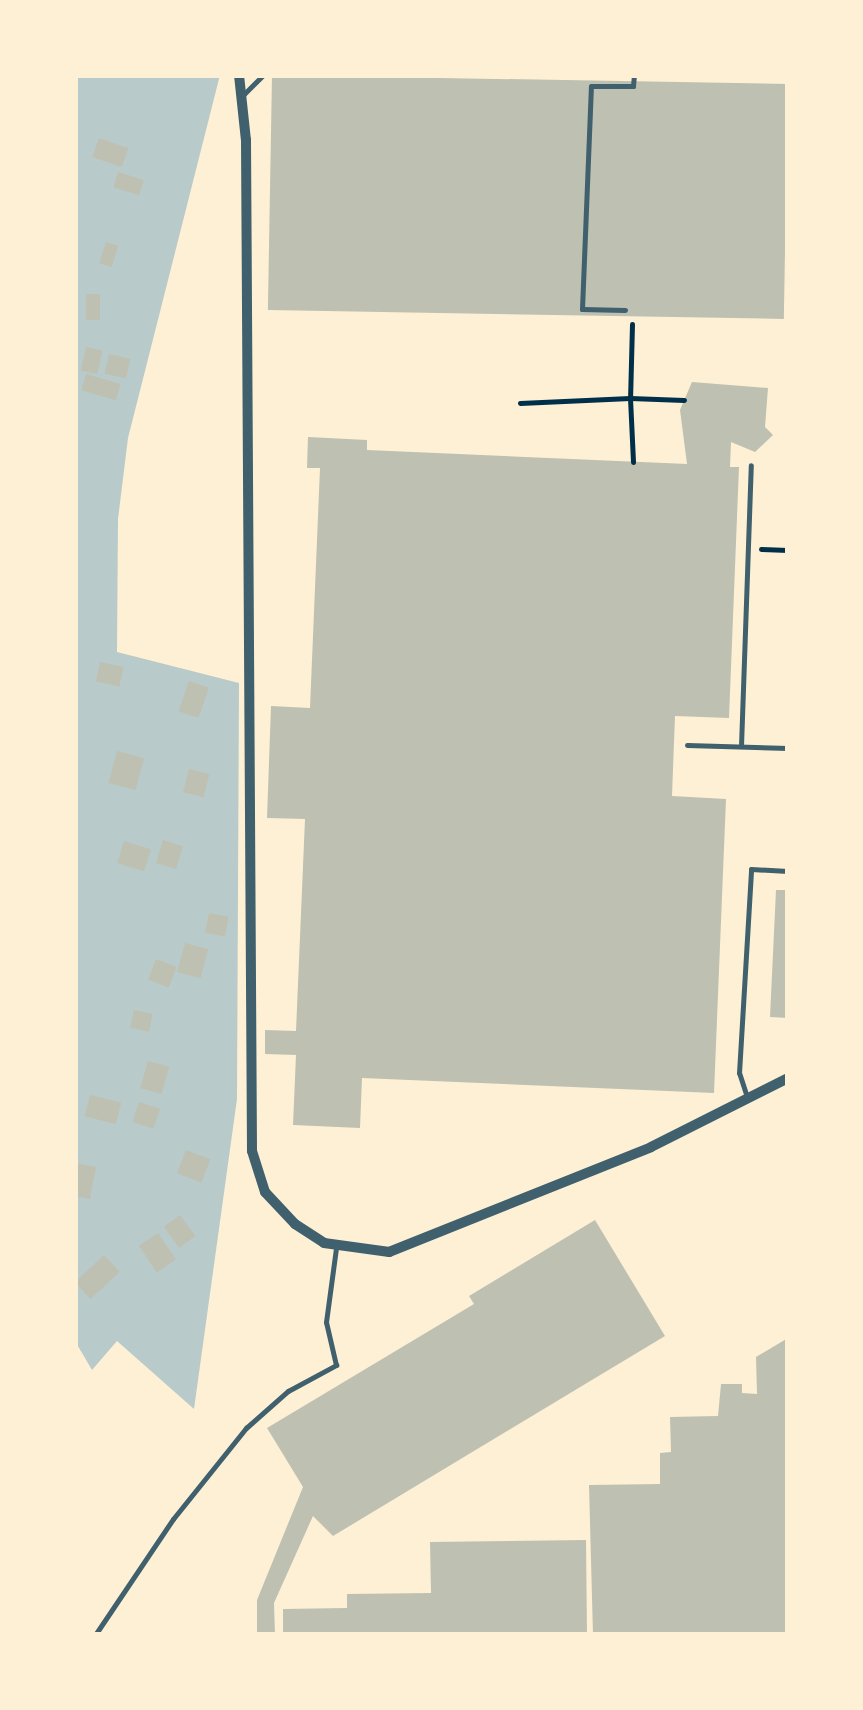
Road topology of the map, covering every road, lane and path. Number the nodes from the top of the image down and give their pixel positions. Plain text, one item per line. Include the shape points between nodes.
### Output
1 (239, 75) edge
2 (263, 75) edge
3 (634, 75) edge
4 (240, 100) junction
5 (629, 311) joint
6 (630, 398) junction
7 (684, 400) dead end
8 (520, 403) dead end
9 (633, 462) dead end
10 (751, 465) dead end
11 (757, 549) dead end
12 (788, 550) edge
13 (687, 744) dead end
14 (741, 746) junction
15 (788, 748) edge
16 (788, 871) edge
17 (788, 1078) edge
18 (747, 1097) junction
19 (336, 1247) junction
20 (95, 1635) edge

1 - 4 street
2 - 4 lane
3 - 5 lane via 633,86 591,86 582,309
4 - 19 street via 252,1150 256,1174 277,1208
5 - 6 path
6 - 7 path
6 - 8 path
6 - 9 path
10 - 14 lane
11 - 12 path
13 - 14 lane
14 - 15 lane
16 - 18 lane via 751,868 739,1073
17 - 18 street
18 - 19 street via 651,1146 407,1247 375,1253
19 - 20 lane via 326,1322 336,1365 288,1392 234,1442

